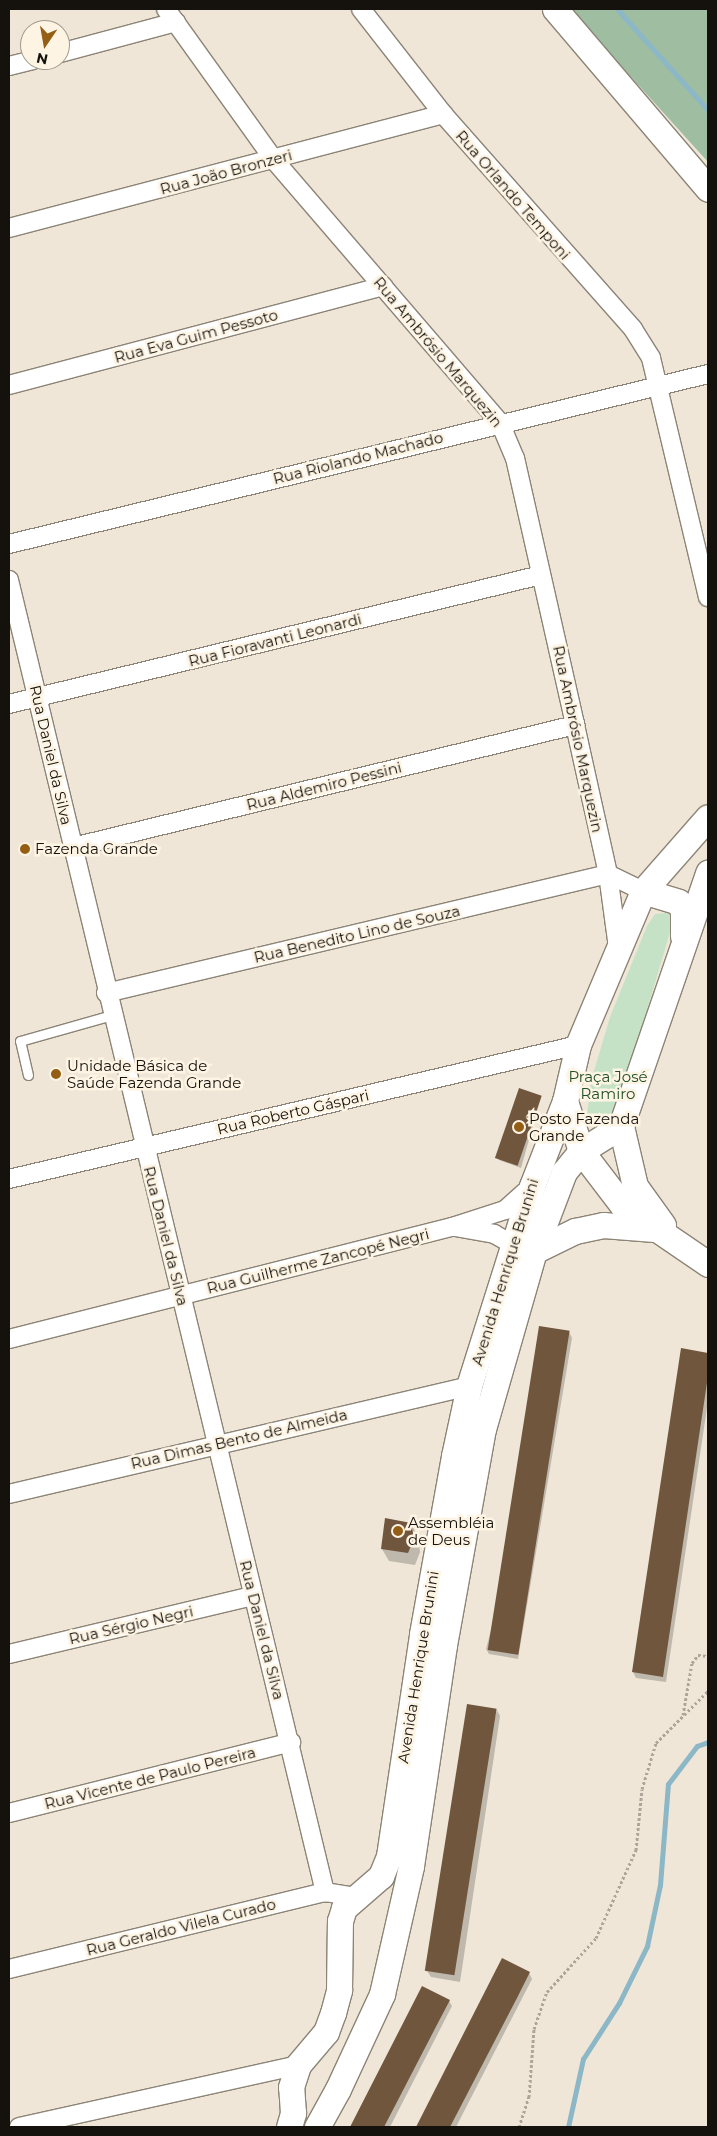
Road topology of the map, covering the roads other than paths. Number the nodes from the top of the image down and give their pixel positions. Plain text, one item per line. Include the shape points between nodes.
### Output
1 (361, 9) edge
2 (555, 9) edge
3 (171, 16) edge
4 (70, 50) edge
5 (443, 114) junction
6 (274, 160) junction
7 (708, 189) edge
8 (9, 228) edge
9 (383, 286) junction
10 (708, 374) edge
11 (657, 384) junction
12 (9, 385) edge
13 (500, 423) junction
14 (9, 544) edge
15 (542, 575) junction
16 (9, 580) edge
17 (708, 597) edge
18 (37, 698) junction
19 (9, 704) edge
20 (575, 725) junction
21 (708, 817) edge
22 (72, 848) junction
23 (708, 873) edge
24 (608, 874) junction
25 (643, 892) junction
26 (618, 948) junction
27 (682, 948) junction
28 (106, 993) junction
29 (112, 1015) junction
30 (578, 1045) junction
31 (28, 1075) dead end
32 (565, 1101) junction
33 (621, 1126) junction
34 (144, 1147) junction
35 (581, 1151) junction
36 (9, 1179) edge
37 (532, 1186) junction
38 (452, 1227) junction
39 (657, 1229) junction
40 (678, 1242) junction
41 (524, 1248) junction
42 (708, 1264) edge
43 (180, 1297) junction
44 (9, 1339) edge
45 (469, 1386) junction
46 (217, 1444) junction
47 (9, 1494) edge
48 (253, 1596) junction
49 (9, 1654) edge
50 (291, 1742) junction
51 (9, 1813) edge
52 (325, 1892) junction
53 (355, 1897) junction
54 (396, 1933) junction
55 (9, 1969) edge
56 (298, 2065) junction
57 (338, 2089) junction
58 (20, 2127) edge
59 (289, 2127) edge
60 (317, 2127) edge

1 - 5 street, Rua Orlando Temponi
2 - 7 main road
3 - 4 street
3 - 6 street, Rua Ambrósio Marquezin
5 - 6 street, Rua João Bronzeri
5 - 11 street, Rua Orlando Temponi via 633,329 650,358
6 - 8 street, Rua João Bronzeri
6 - 9 street, Rua Ambrósio Marquezin
9 - 12 street, Rua Eva Guim Pessoto
9 - 13 street, Rua Ambrósio Marquezin
10 - 11 street, Rua Riolando Machado
11 - 13 street, Rua Riolando Machado
11 - 17 street, Rua Orlando Temponi
13 - 14 street, Rua Riolando Machado
13 - 15 street, Rua Ambrósio Marquezin via 515,458
15 - 18 street, Rua Fioravanti Leonardi
15 - 20 street, Rua Ambrósio Marquezin
16 - 18 street, Rua Daniel da Silva
18 - 19 street, Rua Fioravanti Leonardi
18 - 22 street, Rua Daniel da Silva
20 - 22 street, Rua Aldemiro Pessini
20 - 24 street, Rua Ambrósio Marquezin
21 - 25 main road, Avenida Henrique Brunini
22 - 28 street, Rua Daniel da Silva
23 - 27 main road
24 - 25 street
24 - 26 street, Rua Ambrósio Marquezin
24 - 28 street, Rua Benedito Lino de Souza
25 - 26 main road, Avenida Henrique Brunini
25 - 27 main road via 670,898 681,906
26 - 30 main road, Avenida Henrique Brunini
27 - 33 main road
28 - 29 street, Rua Daniel da Silva
29 - 31 lane via 20,1041
29 - 34 street, Rua Daniel da Silva
30 - 32 main road, Avenida Henrique Brunini
30 - 34 street, Rua Roberto Gáspari
32 - 35 main road
32 - 37 main road, Avenida Henrique Brunini
33 - 35 main road
33 - 40 main road via 635,1186
34 - 36 street, Rua Roberto Gáspari
34 - 43 street, Rua Daniel da Silva
35 - 39 main road via 623,1206
35 - 41 main road, Avenida Henrique Brunini via 558,1184
37 - 38 street, Rua Guilherme Zancopé Negri via 506,1210
37 - 41 main road, Avenida Henrique Brunini
38 - 41 street, Rua Guilherme Zancopé Negri via 494,1234
38 - 43 street, Rua Guilherme Zancopé Negri
39 - 40 main road
39 - 41 main road via 603,1225
40 - 42 main road
41 - 45 main road, Avenida Henrique Brunini
41 - 54 main road, Avenida Henrique Brunini via 483,1429 444,1645 411,1866
43 - 44 street, Rua Guilherme Zancopé Negri
43 - 46 street, Rua Daniel da Silva
45 - 46 street, Rua Dimas Bento de Almeida
45 - 53 main road, Avenida Henrique Brunini via 422,1634 389,1856 381,1876
46 - 47 street, Rua Dimas Bento de Almeida
46 - 48 street, Rua Daniel da Silva
48 - 49 street, Rua Sérgio Negri
48 - 50 street, Rua Daniel da Silva
50 - 51 street, Rua Vicente de Paulo Pereira
50 - 52 street, Rua Daniel da Silva
52 - 53 street, Rua Geraldo Vilela Curado
52 - 55 street, Rua Geraldo Vilela Curado
53 - 54 main road via 370,1896 384,1903
53 - 56 main road, Avenida Henrique Brunini via 344,1908 340,1921 339,1990 333,2013 326,2032
54 - 57 main road, Avenida Henrique Brunini via 382,1994
56 - 57 main road via 301,2086 310,2093 325,2094
56 - 58 street
56 - 59 main road, Avenida Henrique Brunini via 291,2087 293,2113
57 - 60 main road, Avenida Henrique Brunini

